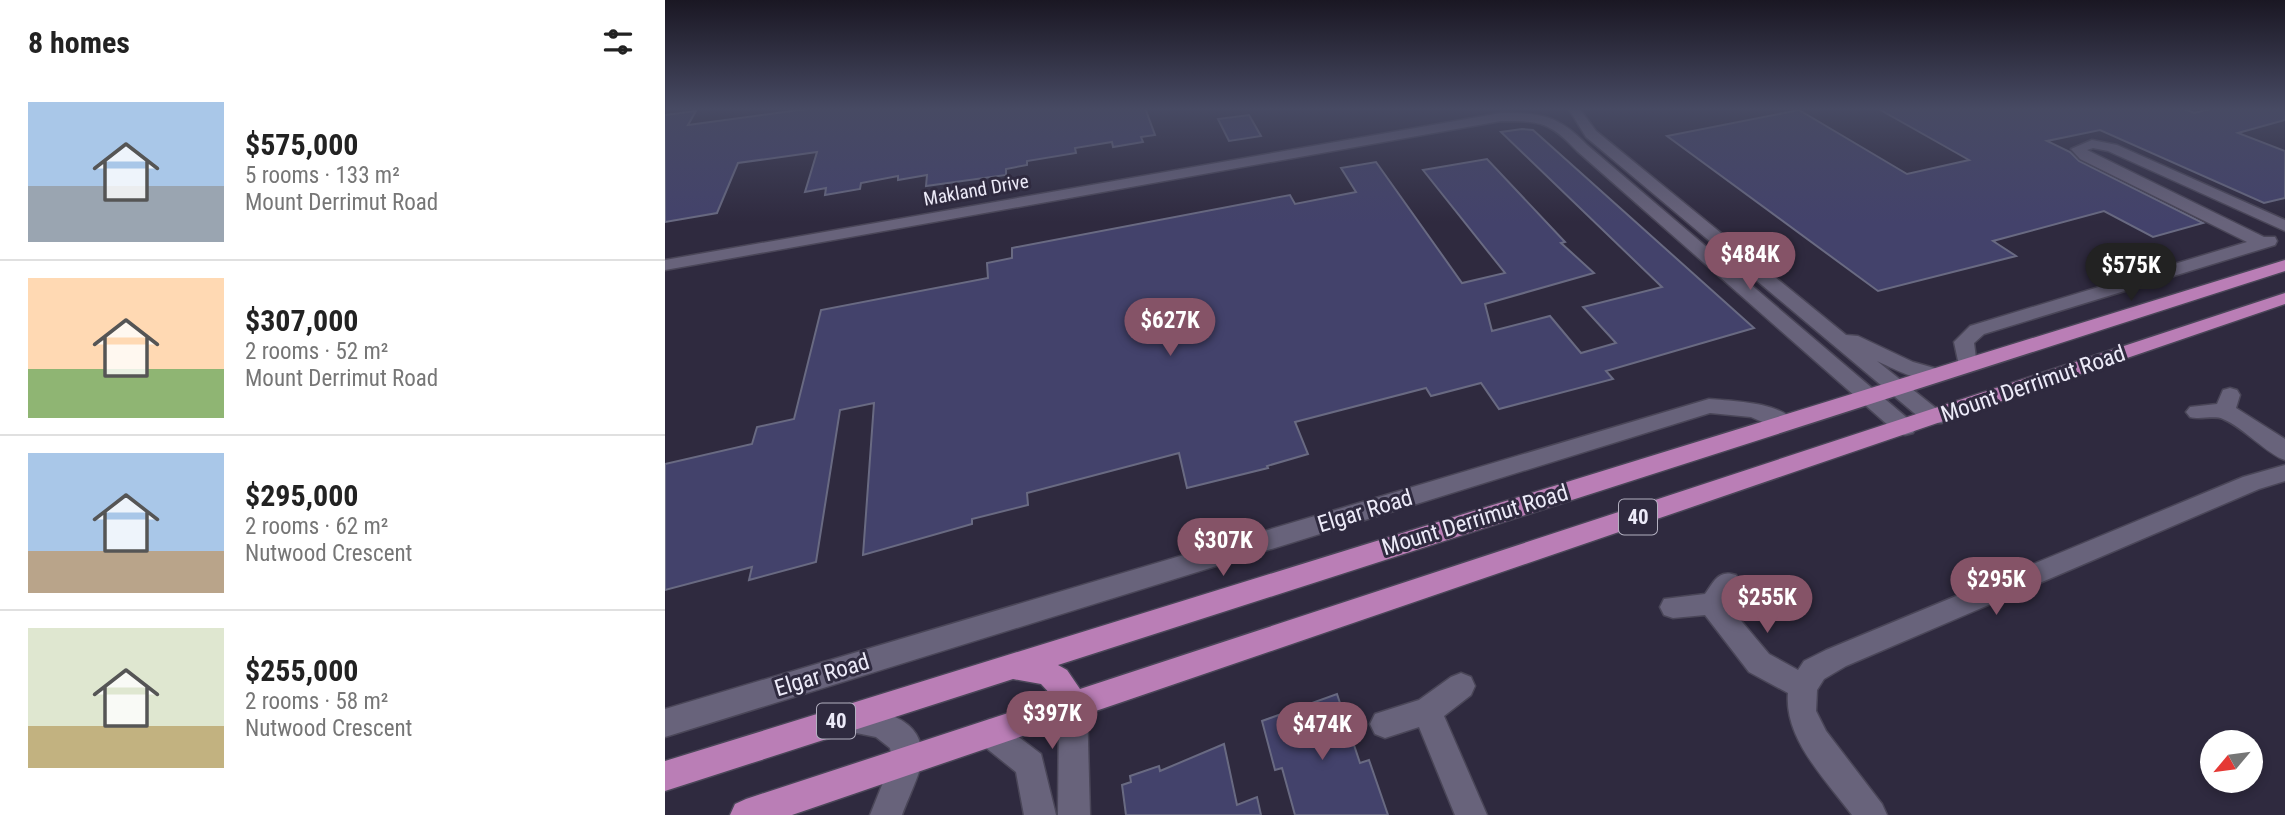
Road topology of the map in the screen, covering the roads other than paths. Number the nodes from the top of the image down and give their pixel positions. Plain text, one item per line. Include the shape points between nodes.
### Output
1 (1337, 146) edge
2 (1580, 146) edge
3 (1605, 146) edge
4 (2086, 146) edge
5 (2102, 146) edge
6 (2285, 226) edge
7 (2285, 236) edge
8 (2262, 243) junction
9 (665, 265) edge
10 (2285, 265) edge
11 (2285, 298) edge
12 (1818, 323) junction
13 (1967, 366) junction
14 (1938, 375) junction
15 (1896, 388) junction
16 (1868, 397) junction
17 (2197, 412) dead end
18 (1934, 418) junction
19 (1784, 424) junction
20 (1905, 428) junction
21 (2285, 452) edge
22 (2285, 473) edge
23 (1673, 607) dead end
24 (1008, 666) junction
25 (1461, 686) dead end
26 (1803, 687) junction
27 (1073, 705) junction
28 (1427, 711) junction
29 (843, 719) junction
30 (665, 723) edge
31 (1385, 724) dead end
32 (990, 733) junction
33 (907, 760) junction
34 (665, 776) edge
35 (820, 790) junction
36 (746, 815) edge
37 (771, 815) edge
38 (886, 815) edge
39 (1040, 815) edge
40 (1074, 815) edge
41 (1471, 815) edge
42 (1871, 815) edge

1 - 9 street, Makland Drive
2 - 16 street
3 - 12 street
4 - 8 street via 2078,149 2085,156
5 - 6 street
7 - 8 street
8 - 13 street via 1977,330 1964,342
10 - 13 main road, Mount Derrimut Road / 40
11 - 18 main road, Mount Derrimut Road / 40
12 - 14 street via 1906,367
12 - 15 street
13 - 14 main road, Mount Derrimut Road / 40
14 - 15 main road, Mount Derrimut Road / 40
15 - 16 main road, Mount Derrimut Road / 40
15 - 18 street
16 - 19 main road, Mount Derrimut Road / 40
16 - 20 street
17 - 21 street via 2227,403
18 - 20 main road, Mount Derrimut Road / 40
19 - 24 main road, Mount Derrimut Road / 40
19 - 30 street, Elgar Road via 1755,410 1709,406
20 - 27 main road, Mount Derrimut Road / 40
22 - 26 street via 2251,482 1836,658 1814,670
23 - 26 street via 1719,593 1738,641 1759,663
24 - 27 main road via 1047,673 1062,681
24 - 29 main road, Mount Derrimut Road / 40
25 - 28 street
26 - 42 street via 1801,712 1815,741
27 - 32 main road, Mount Derrimut Road / 40
27 - 40 street
28 - 31 street
28 - 41 street
29 - 33 street via 883,724 904,741
29 - 34 main road, Mount Derrimut Road / 40
32 - 33 main road, Mount Derrimut Road / 40
32 - 39 street via 1030,764
33 - 35 main road, Mount Derrimut Road / 40
33 - 38 street
35 - 36 main road, Mount Derrimut Road / 40
35 - 37 street

